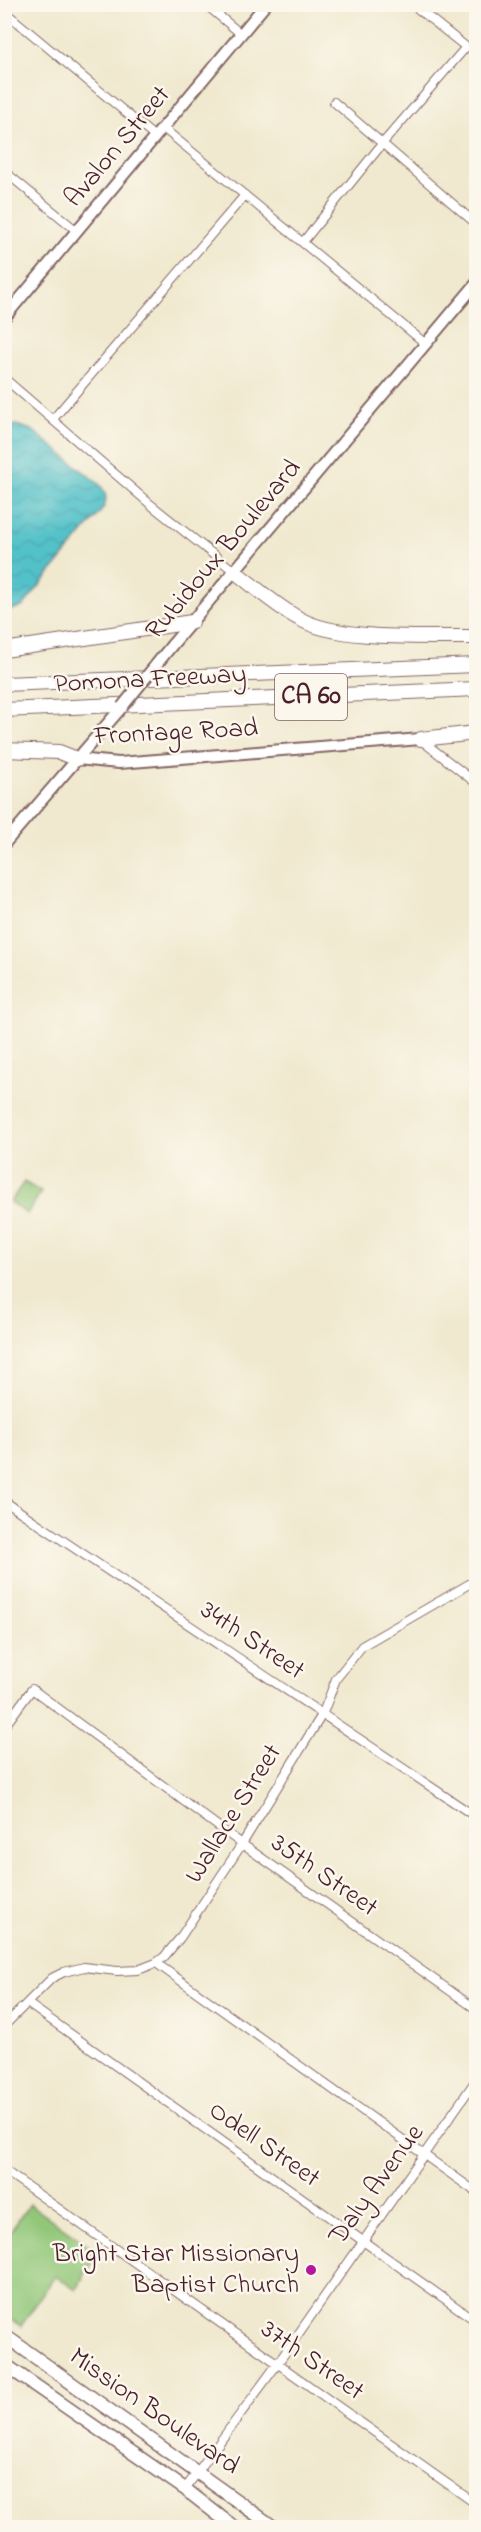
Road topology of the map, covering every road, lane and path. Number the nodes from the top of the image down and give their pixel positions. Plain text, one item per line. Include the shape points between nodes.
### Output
1 (205, 4) edge
2 (266, 4) edge
3 (412, 4) edge
4 (4, 11) edge
5 (241, 34) junction
6 (334, 102) dead end
7 (163, 128) junction
8 (155, 137) junction
9 (382, 144) junction
10 (4, 171) edge
11 (245, 195) junction
12 (474, 222) dead end
13 (77, 231) junction
14 (303, 242) junction
15 (477, 284) edge
16 (4, 318) edge
17 (426, 344) junction
18 (4, 378) edge
19 (54, 418) junction
20 (234, 571) junction
21 (192, 622) junction
22 (477, 637) edge
23 (4, 650) edge
24 (477, 665) edge
25 (4, 684) edge
26 (477, 689) edge
27 (4, 711) edge
28 (477, 733) edge
29 (420, 739) junction
30 (4, 750) edge
31 (77, 759) junction
32 (477, 783) edge
33 (4, 844) edge
34 (4, 1501) edge
35 (477, 1580) edge
36 (323, 1713) junction
37 (4, 1727) edge
38 (477, 1817) edge
39 (242, 1844) junction
40 (156, 1963) junction
41 (27, 2003) junction
42 (477, 2009) edge
43 (4, 2026) edge
44 (477, 2080) edge
45 (425, 2155) junction
46 (4, 2170) edge
47 (477, 2192) edge
48 (362, 2240) junction
49 (477, 2321) edge
50 (4, 2335) edge
51 (278, 2363) junction
52 (4, 2364) edge
53 (197, 2472) junction
54 (185, 2490) junction
55 (477, 2504) edge
56 (235, 2528) edge
57 (275, 2528) edge

1 - 5 street
2 - 5 main road, Avalon Street
3 - 9 street via 466,47
4 - 8 street
5 - 7 main road, Avalon Street
6 - 9 street
7 - 8 main road, Avalon Street
7 - 11 street
8 - 13 main road, Avalon Street
9 - 12 street
9 - 14 street
10 - 13 street
11 - 14 street
11 - 19 street
13 - 16 main road, Avalon Street
14 - 17 street
15 - 17 main road, Rubidoux Boulevard
17 - 20 main road, Rubidoux Boulevard
18 - 19 street
19 - 20 street via 150,504
20 - 21 main road, Rubidoux Boulevard
20 - 22 highway via 298,619 323,629 352,634
21 - 23 highway
21 - 31 main road, Rubidoux Boulevard, bridge
24 - 25 highway, Pomona Freeway / CA 60
26 - 27 highway, Pomona Freeway / CA 60
28 - 29 highway
29 - 31 main road, Frontage Road via 119,763
29 - 32 street
30 - 31 highway via 59,752
31 - 33 main road, Rubidoux Boulevard
34 - 36 street, 34th Street
35 - 36 street, Wallace Street via 362,1646 336,1679
36 - 38 street, 34th Street
36 - 39 street, Wallace Street
37 - 39 street, 35th Street via 32,1689
39 - 40 street, Wallace Street via 172,1949
39 - 42 street, 35th Street
40 - 41 street, Wallace Street via 128,1972 84,1967 64,1972 52,1978
40 - 45 street
41 - 43 street, Wallace Street
41 - 48 street, Odell Street
44 - 45 street, Daly Avenue
45 - 47 street
45 - 48 street, Daly Avenue
46 - 51 street, 37th Street
48 - 49 street, Odell Street
48 - 51 street, Daly Avenue
50 - 53 main road, Mission Boulevard
51 - 53 street, Daly Avenue
51 - 55 street, 37th Street
52 - 54 main road, Mission Boulevard
53 - 54 street, Daly Avenue
53 - 57 main road, Mission Boulevard
54 - 56 main road, Mission Boulevard

